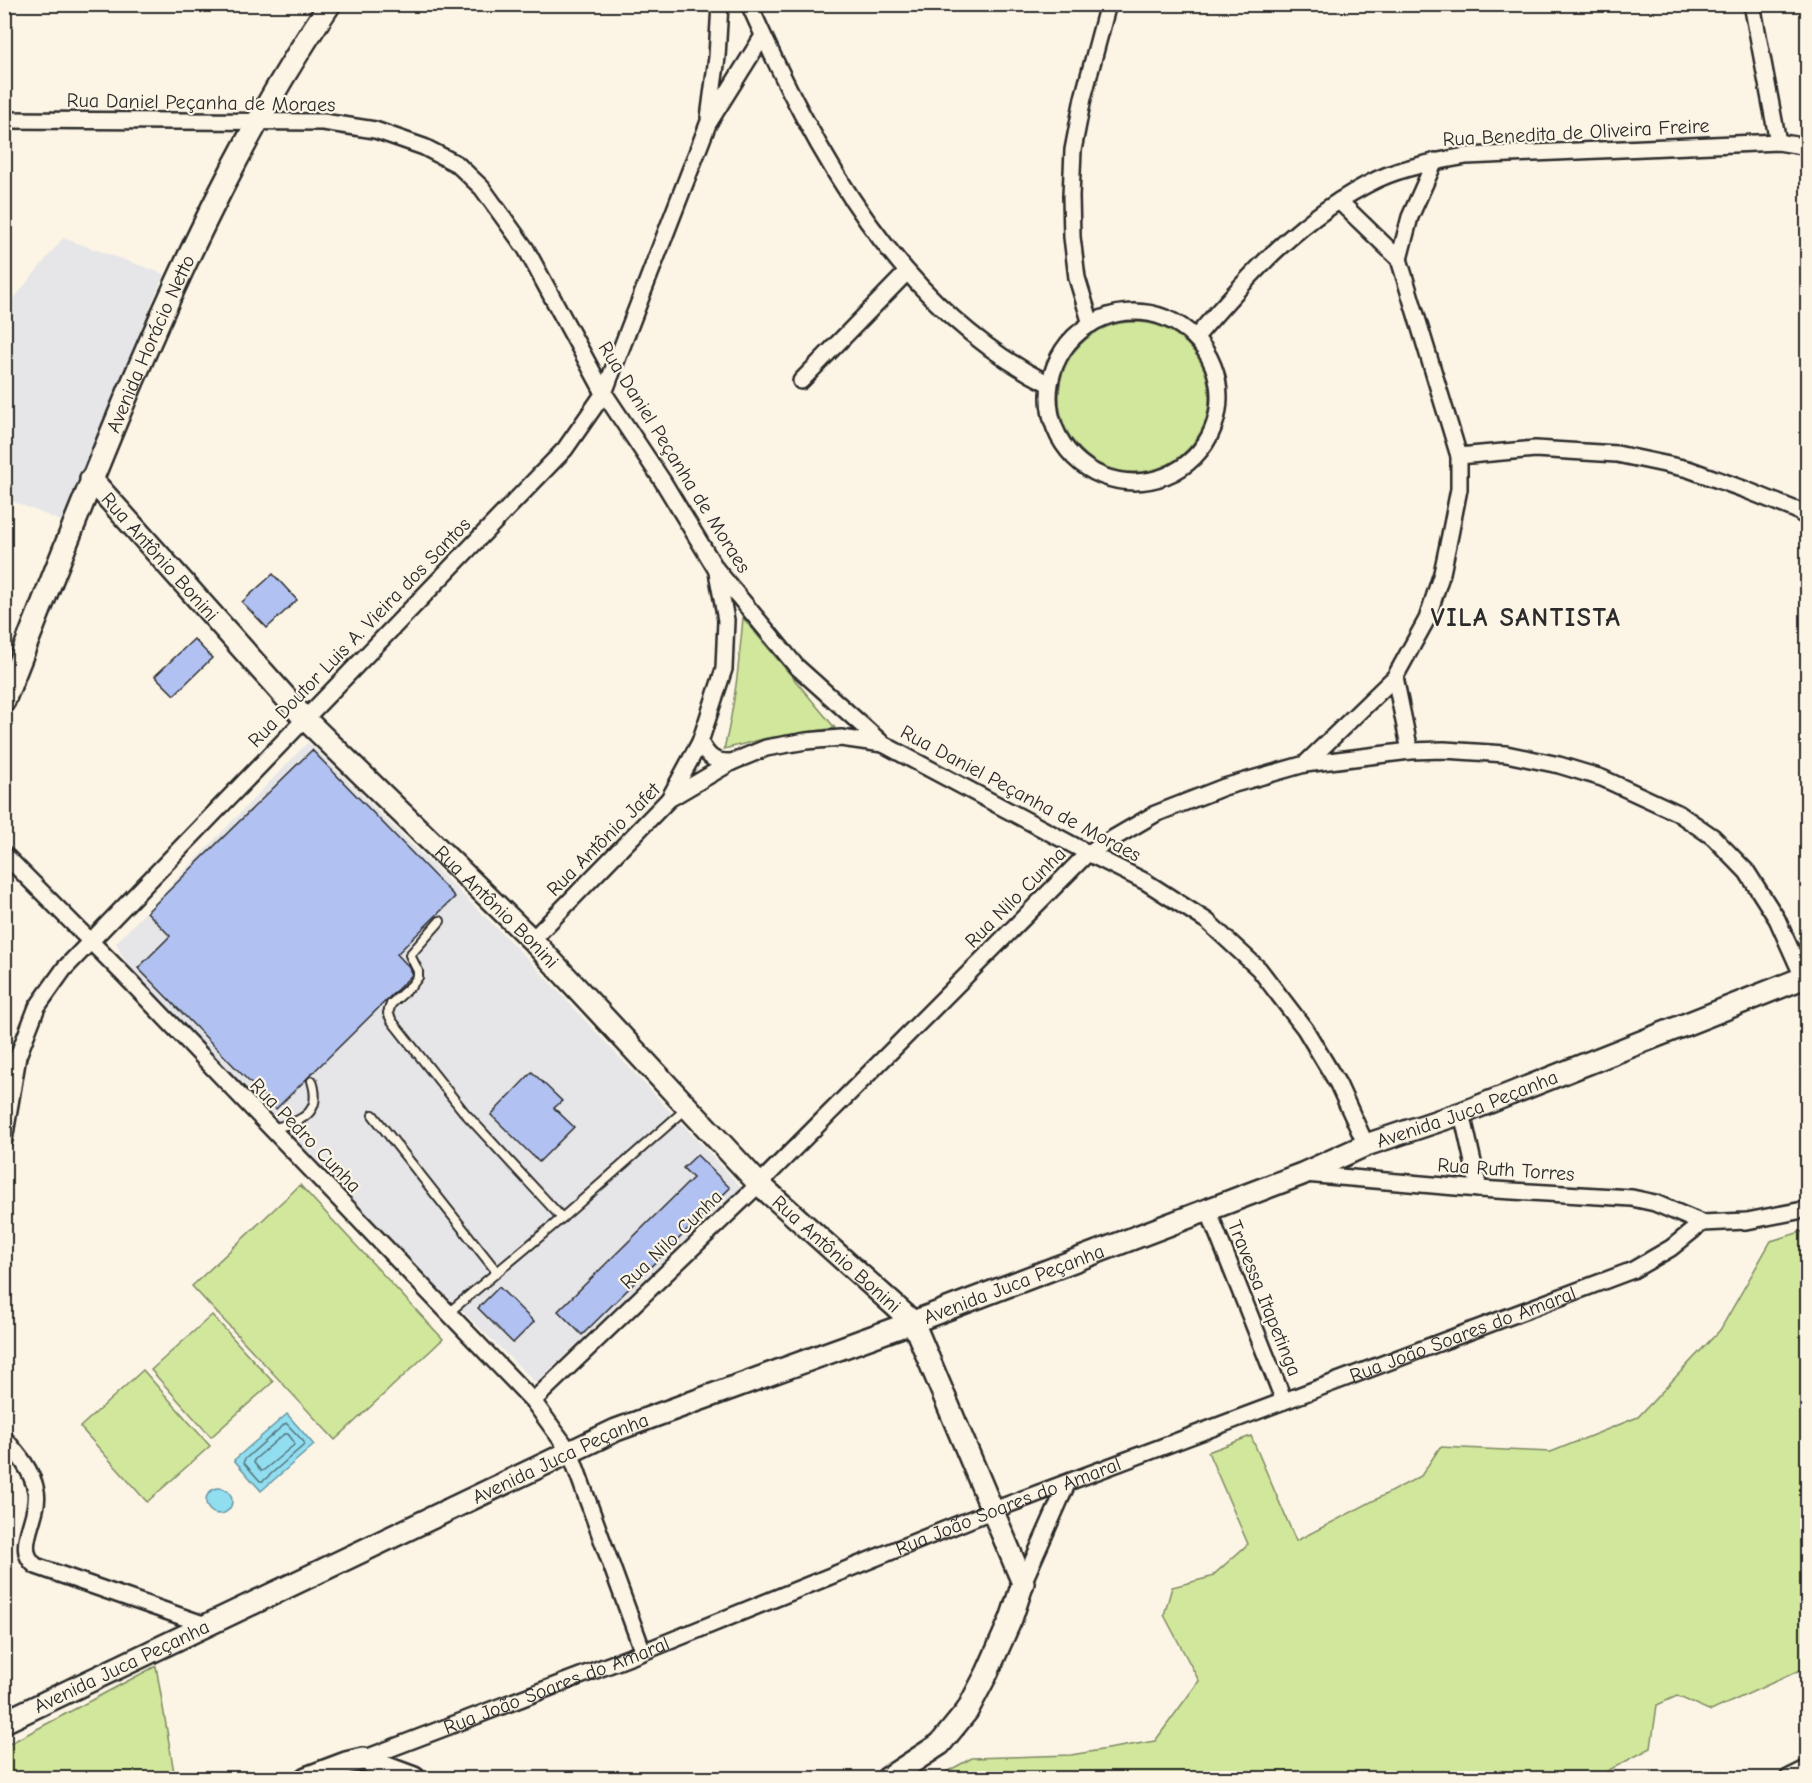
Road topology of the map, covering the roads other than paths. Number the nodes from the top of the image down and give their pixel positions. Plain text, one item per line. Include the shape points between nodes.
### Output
1 (330, 4) edge
2 (720, 4) edge
3 (748, 4) edge
4 (1108, 4) edge
5 (1752, 4) edge
6 (763, 36) junction
7 (4, 120) edge
8 (257, 123) junction
9 (708, 124) junction
10 (1778, 142) junction
11 (1805, 143) edge
12 (1435, 161) junction
13 (1339, 201) junction
14 (1400, 259) junction
15 (907, 272) junction
16 (1091, 324) junction
17 (1195, 338) junction
18 (801, 381) dead end
19 (1049, 384) junction
20 (604, 393) junction
21 (1459, 456) junction
22 (92, 479) junction
23 (1808, 518) edge
24 (716, 568) junction
25 (1395, 677) junction
26 (4, 701) edge
27 (305, 719) junction
28 (700, 742) junction
29 (883, 744) junction
30 (1410, 751) junction
31 (732, 762) junction
32 (1305, 764) junction
33 (669, 799) junction
34 (1088, 853) junction
35 (4, 854) edge
36 (440, 921) dead end
37 (532, 940) junction
38 (91, 941) junction
39 (1805, 976) edge
40 (312, 1081) dead end
41 (688, 1107) junction
42 (1462, 1113) junction
43 (374, 1115) dead end
44 (272, 1129) junction
45 (4, 1140) edge
46 (1366, 1145) junction
47 (1302, 1174) junction
48 (759, 1184) junction
49 (1479, 1189) junction
50 (1808, 1209) edge
51 (1208, 1210) junction
52 (562, 1218) junction
53 (1702, 1223) junction
54 (497, 1272) junction
55 (447, 1313) junction
56 (913, 1322) junction
57 (533, 1401) junction
58 (1284, 1401) junction
59 (4, 1438) edge
60 (570, 1452) junction
61 (1067, 1484) junction
62 (991, 1511) junction
63 (1023, 1582) junction
64 (206, 1625) junction
65 (643, 1652) junction
66 (4, 1722) edge
67 (363, 1759) junction
68 (1808, 1768) edge
69 (306, 1779) edge
70 (414, 1779) edge
71 (888, 1779) edge
72 (1788, 1779) edge

1 - 8 main road, Avenida Horácio Netto
2 - 9 street, Rua Doutor Luis A. Vieira dos Santos
3 - 6 street
4 - 16 street via 1073,150 1072,237 1077,278
5 - 10 street
6 - 9 street, Rua Doutor Luis A. Vieira dos Santos
6 - 15 street via 816,141 847,192
7 - 8 street, Rua Daniel Peçanha de Moraes
8 - 20 street, Rua Daniel Peçanha de Moraes via 323,122 375,130 424,147 457,164 482,188 526,249
8 - 22 main road, Avenida Horácio Netto via 177,278
9 - 20 street, Rua Doutor Luis A. Vieira dos Santos
10 - 11 street, Rua Benedita de Oliveira Freire
10 - 12 street, Rua Benedita de Oliveira Freire via 1466,156
12 - 13 street, Rua Benedita de Oliveira Freire via 1379,178
12 - 14 street via 1410,217
13 - 14 street
13 - 17 street, Rua Benedita de Oliveira Freire via 1292,234
14 - 21 street
15 - 18 street
15 - 19 street via 971,333 1018,369
16 - 17 street via 1117,313 1146,312 1172,321
16 - 19 street via 1071,339 1057,360
17 - 19 street via 1212,362 1219,390 1216,419 1204,446 1184,467 1157,480 1128,483 1100,476 1076,460 1058,437 1049,410
20 - 24 street, Rua Daniel Peçanha de Moraes
20 - 27 street, Rua Doutor Luis A. Vieira dos Santos via 565,449
21 - 23 street via 1535,449 1617,454 1688,469
21 - 25 street via 1459,489 1442,573 1428,619
22 - 26 main road, Avenida Horácio Netto
22 - 27 main road, Rua Antônio Bonini
24 - 28 street via 726,620 724,669
24 - 29 street, Rua Daniel Peçanha de Moraes via 796,666
25 - 30 street
25 - 32 street
27 - 37 main road, Rua Antônio Bonini
27 - 38 street, Rua Doutor Luis A. Vieira dos Santos
28 - 31 street via 712,759
28 - 33 street
29 - 31 street, Rua Antônio Jafet via 841,738 806,741 766,748
29 - 34 street, Rua Daniel Peçanha de Moraes
30 - 32 street, Rua Nilo Cunha
30 - 39 street, Rua Nilo Cunha via 1506,754 1559,765 1602,778 1678,813 1713,837 1747,872 1777,919
31 - 33 street, Rua Antônio Jafet
32 - 34 street, Rua Nilo Cunha via 1224,787 1155,814
33 - 37 street, Rua Antônio Jafet
34 - 46 street, Rua Daniel Peçanha de Moraes via 1146,882 1208,921 1259,969 1305,1029 1338,1084
34 - 48 street, Rua Nilo Cunha
35 - 38 street, Rua Pedro Cunha
36 - 52 lane via 410,955 418,976 391,1004 388,1013 464,1112
37 - 41 main road, Rua Antônio Bonini
38 - 44 street, Rua Pedro Cunha
38 - 45 street, Rua Doutor Luis A. Vieira dos Santos via 64,969 37,1007 18,1056
39 - 42 main road, Avenida Juca Peçanha
40 - 44 lane via 315,1104 308,1115
41 - 48 main road, Rua Antônio Bonini
41 - 52 lane
42 - 46 main road, Avenida Juca Peçanha
42 - 49 street
43 - 54 lane
44 - 55 street, Rua Pedro Cunha
46 - 47 main road, Avenida Juca Peçanha
47 - 49 street, Rua Ruth Torres
47 - 51 main road, Avenida Juca Peçanha
48 - 56 main road, Rua Antônio Bonini
48 - 57 street, Rua Nilo Cunha
49 - 53 street, Rua Ruth Torres via 1632,1198 1655,1203
50 - 53 street via 1747,1221
51 - 56 main road, Avenida Juca Peçanha
51 - 58 street, Travessa Itapetinga
52 - 54 lane
53 - 58 street, Rua João Soares do Amaral via 1671,1248 1633,1270
54 - 55 lane
55 - 57 street, Rua Pedro Cunha
56 - 60 main road, Avenida Juca Peçanha via 616,1430
56 - 62 main road
57 - 60 street, Rua Pedro Cunha
58 - 61 street, Rua João Soares do Amaral
59 - 64 street via 31,1474 37,1493 25,1551 29,1560 36,1566
60 - 64 main road, Avenida Juca Peçanha
60 - 65 street, Rua Pedro Cunha
61 - 62 street, Rua João Soares do Amaral
61 - 63 street
62 - 63 main road
62 - 65 street, Rua João Soares do Amaral
63 - 71 main road via 1011,1619 967,1710 940,1744
64 - 66 main road, Avenida Juca Peçanha
65 - 67 street, Rua João Soares do Amaral
67 - 69 main road, Rua João Soares do Amaral
67 - 70 main road
68 - 72 street

